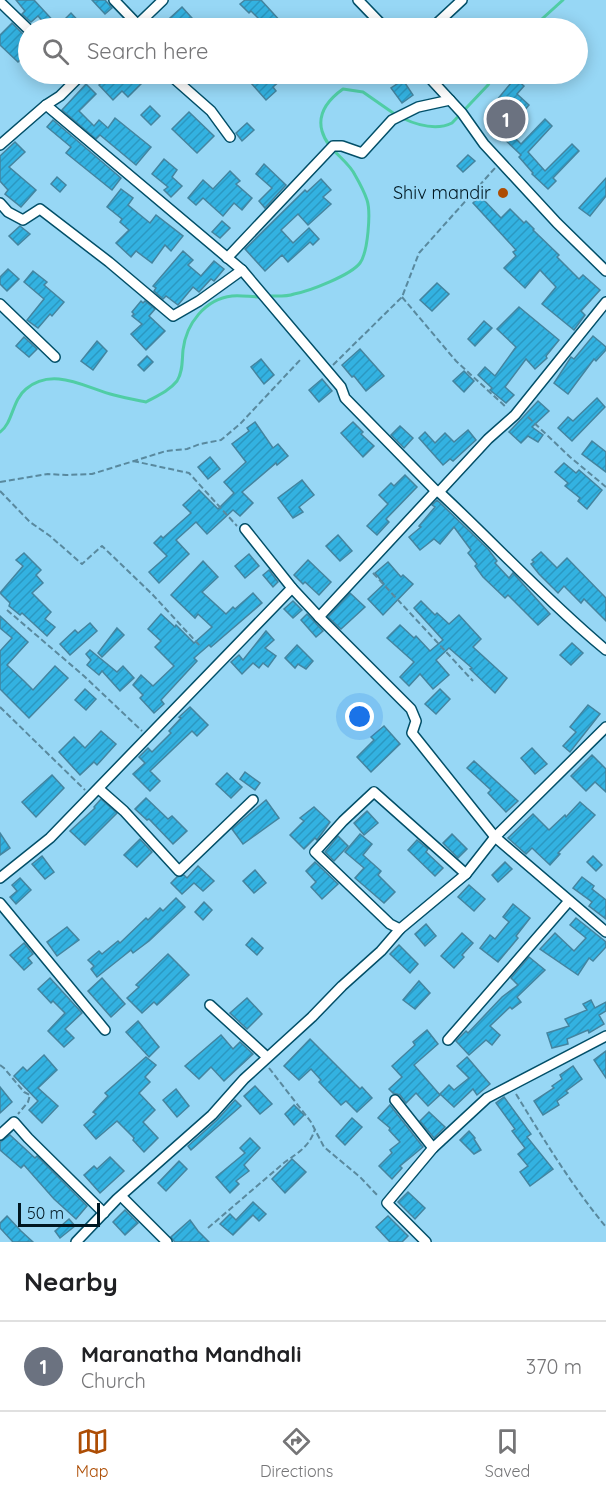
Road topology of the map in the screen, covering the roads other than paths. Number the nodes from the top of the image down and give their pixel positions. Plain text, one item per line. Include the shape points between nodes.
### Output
1 (114, 0) edge
2 (163, 0) edge
3 (358, 0) edge
4 (462, 0) edge
5 (0, 2) edge
6 (129, 18) edge
7 (144, 18) edge
8 (375, 18) edge
9 (443, 18) edge
10 (18, 19) edge
11 (71, 84) edge
12 (180, 84) edge
13 (435, 84) edge
14 (450, 100) junction
15 (46, 105) junction
16 (230, 137) dead end
17 (0, 145) edge
18 (0, 203) edge
19 (228, 258) junction
20 (243, 270) junction
21 (606, 271) edge
22 (606, 302) edge
23 (0, 304) edge
24 (55, 357) dead end
25 (438, 492) junction
26 (245, 529) road end
27 (292, 588) junction
28 (319, 617) junction
29 (606, 650) edge
30 (606, 727) edge
31 (99, 789) junction
32 (253, 800) dead end
33 (495, 837) junction
34 (466, 874) junction
35 (0, 878) edge
36 (569, 900) junction
37 (0, 903) edge
38 (400, 928) junction
39 (606, 932) edge
40 (210, 1005) dead end
41 (105, 1030) dead end
42 (606, 1036) edge
43 (448, 1040) dead end
44 (266, 1059) junction
45 (395, 1101) dead end
46 (0, 1135) edge
47 (434, 1148) junction
48 (122, 1197) junction
49 (104, 1213) junction
50 (76, 1242) edge
51 (167, 1242) edge
52 (426, 1242) edge

1 - 6 street
2 - 7 street
3 - 8 street
4 - 9 street
5 - 10 street
11 - 15 street
12 - 16 street via 210,111
13 - 14 street
14 - 19 street via 418,107 392,120 362,153 333,146
14 - 21 street via 501,162
15 - 17 street
15 - 19 street
18 - 20 street via 23,220 40,209 173,316
19 - 20 street
20 - 25 street via 341,387 345,398
22 - 25 street via 517,412
23 - 24 street
25 - 28 street
25 - 29 street via 560,612
26 - 27 street
27 - 28 street
27 - 31 street
28 - 33 street via 411,709 416,721 412,733
30 - 33 street
31 - 32 street via 179,871
31 - 35 street via 50,838
33 - 34 street
33 - 36 street
34 - 38 street
34 - 38 street via 374,792 315,852 390,924
36 - 39 street
36 - 43 street
37 - 41 street
38 - 44 street via 381,951
40 - 44 street
42 - 47 street via 487,1098
44 - 48 street
45 - 47 street
46 - 49 street via 14,1122
47 - 52 street via 387,1203
48 - 49 street
48 - 51 street
49 - 50 street

